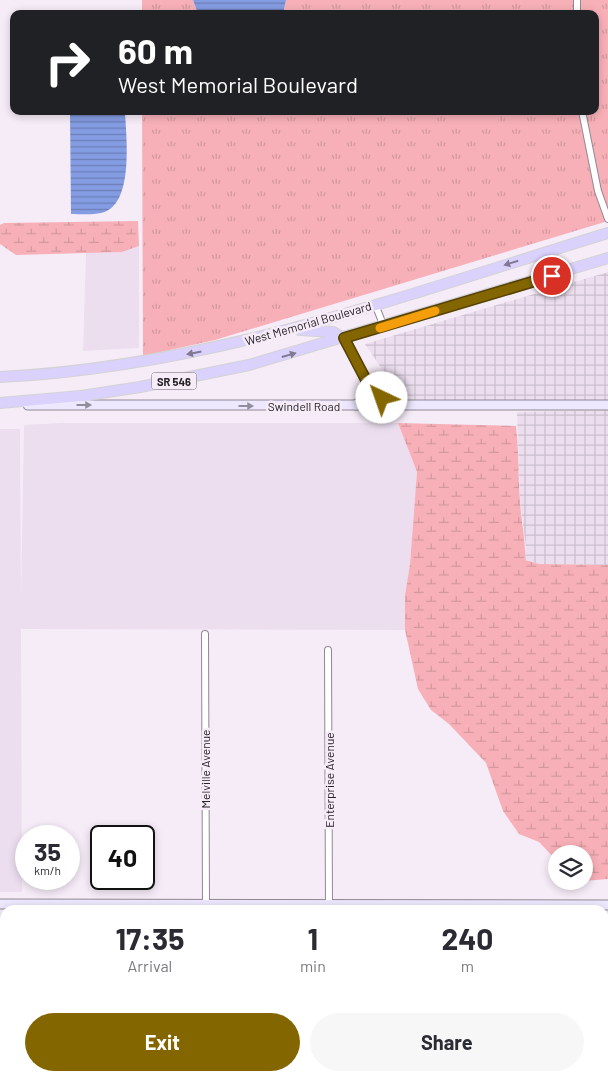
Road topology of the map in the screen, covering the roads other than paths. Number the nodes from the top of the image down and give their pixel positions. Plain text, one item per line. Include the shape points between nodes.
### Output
1 (583, 115) edge
2 (608, 219) edge
3 (608, 233) edge
4 (608, 258) edge
5 (376, 304) junction
6 (384, 327) junction
7 (290, 330) junction
8 (344, 338) junction
9 (0, 377) edge
10 (366, 380) junction
11 (0, 404) edge
12 (356, 405) junction
13 (397, 405) junction
14 (608, 406) edge
15 (204, 634) dead end
16 (328, 650) dead end
17 (0, 904) edge
18 (206, 904) junction
19 (28, 905) edge
20 (189, 905) edge
21 (237, 905) edge
22 (329, 905) edge

1 - 2 street via 598,191
3 -> 5 main road, West Memorial Boulevard / SR 546
4 - 6 main road, West Memorial Boulevard / SR 546
5 - 6 street
5 - 7 main road, West Memorial Boulevard / SR 546
6 - 8 main road, West Memorial Boulevard / SR 546
7 - 8 main road via 321,330
7 -> 9 main road, West Memorial Boulevard / SR 546 via 129,364
8 - 10 street
11 -> 8 main road, West Memorial Boulevard / SR 546 via 82,396 184,380 267,361
10 - 12 street via 367,396
10 - 13 street via 382,398
11 -> 12 street, Swindell Road
12 - 13 street, Swindell Road
13 - 14 street, Swindell Road
15 - 18 street, Melville Avenue
16 - 22 street, Enterprise Avenue
17 - 19 street
18 - 20 street
18 - 21 street

